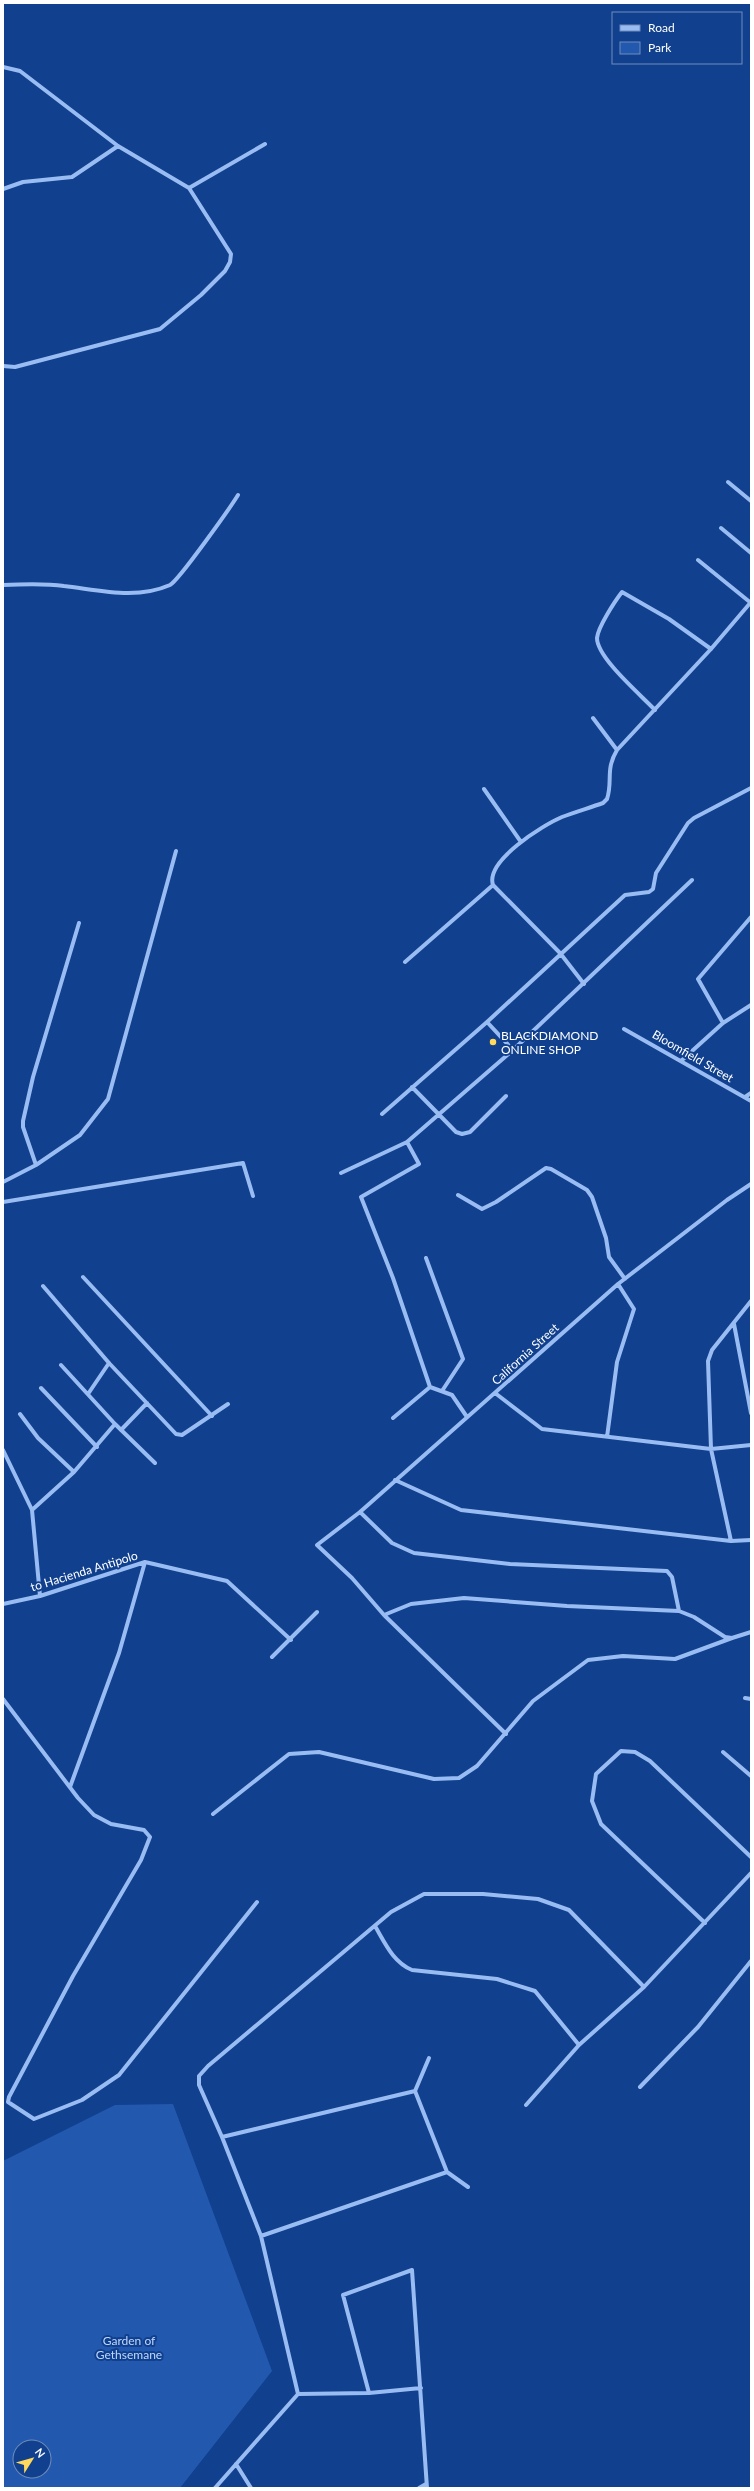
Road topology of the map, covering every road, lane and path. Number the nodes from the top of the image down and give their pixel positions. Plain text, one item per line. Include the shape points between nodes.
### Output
1 (3, 67) edge
2 (264, 144) dead end
3 (118, 146) junction
4 (189, 188) junction
5 (3, 189) edge
6 (3, 366) edge
7 (728, 482) dead end
8 (238, 495) dead end
9 (751, 501) edge
10 (721, 528) dead end
11 (751, 553) edge
12 (698, 560) dead end
13 (3, 585) edge
14 (751, 603) edge
15 (711, 649) junction
16 (654, 710) junction
17 (593, 718) dead end
18 (617, 750) junction
19 (751, 788) edge
20 (484, 789) dead end
21 (521, 842) junction
22 (176, 851) dead end
23 (692, 880) dead end
24 (493, 885) junction
25 (751, 917) edge
26 (79, 923) dead end
27 (560, 953) junction
28 (405, 962) dead end
29 (584, 984) junction
30 (751, 1005) edge
31 (487, 1022) junction
32 (723, 1023) junction
33 (624, 1029) dead end
34 (513, 1050) junction
35 (681, 1060) junction
36 (412, 1087) junction
37 (751, 1093) edge
38 (506, 1096) dead end
39 (745, 1098) junction
40 (751, 1101) edge
41 (382, 1114) dead end
42 (439, 1116) junction
43 (407, 1142) junction
44 (36, 1165) junction
45 (341, 1173) dead end
46 (3, 1182) edge
47 (751, 1184) edge
48 (458, 1195) dead end
49 (253, 1196) dead end
50 (3, 1202) edge
51 (426, 1258) dead end
52 (83, 1277) dead end
53 (625, 1279) junction
54 (618, 1284) junction
55 (43, 1286) dead end
56 (751, 1302) edge
57 (734, 1324) junction
58 (109, 1363) junction
59 (61, 1365) dead end
60 (430, 1387) junction
61 (41, 1388) dead end
62 (442, 1391) junction
63 (495, 1393) junction
64 (88, 1394) junction
65 (147, 1403) junction
66 (228, 1404) dead end
67 (751, 1413) edge
68 (20, 1414) dead end
69 (212, 1416) junction
70 (467, 1417) junction
71 (393, 1418) dead end
72 (115, 1424) junction
73 (121, 1430) junction
74 (607, 1437) junction
75 (751, 1445) edge
76 (97, 1448) junction
77 (711, 1449) junction
78 (3, 1450) edge
79 (155, 1463) dead end
80 (74, 1472) junction
81 (395, 1480) junction
82 (32, 1510) junction
83 (360, 1512) junction
84 (751, 1540) edge
85 (731, 1541) junction
86 (145, 1562) junction
87 (40, 1596) junction
88 (3, 1604) edge
89 (679, 1611) junction
90 (317, 1612) dead end
91 (384, 1615) junction
92 (751, 1632) edge
93 (732, 1638) junction
94 (290, 1640) junction
95 (272, 1657) dead end
96 (745, 1698) dead end
97 (3, 1699) edge
98 (751, 1699) edge
99 (506, 1734) junction
100 (723, 1752) dead end
101 (751, 1776) edge
102 (70, 1787) junction
103 (213, 1814) dead end
104 (751, 1857) edge
105 (751, 1873) edge
106 (257, 1902) dead end
107 (705, 1923) junction
108 (375, 1926) junction
109 (751, 1961) edge
110 (644, 1987) junction
111 (579, 2046) junction
112 (429, 2058) dead end
113 (640, 2087) dead end
114 (415, 2091) junction
115 (526, 2105) dead end
116 (222, 2137) junction
117 (447, 2172) junction
118 (468, 2187) dead end
119 (261, 2236) junction
120 (421, 2388) junction
121 (368, 2393) junction
122 (298, 2394) junction
123 (236, 2464) junction
124 (426, 2486) edge
125 (214, 2488) edge
126 (252, 2488) edge
127 (419, 2488) edge

1 - 3 street via 20,71
2 - 4 street
3 - 4 street
3 - 5 street via 72,177 23,182
4 - 6 street via 231,254 225,271 201,296 160,329 15,367
7 - 9 street
8 - 13 street via 225,516 171,584 140,592 108,593 63,586
10 - 11 street
12 - 14 street
14 - 15 street
15 - 16 street
15 - 16 street via 669,619 622,592 597,638 602,654
16 - 18 street
17 - 18 street
18 - 21 street via 611,759 608,773 607,799 561,818
19 - 27 street via 694,818 656,873 653,889 649,892 626,895
20 - 21 street
21 - 24 street via 505,856 495,870 491,880
22 - 44 street via 108,1099 80,1135
23 - 29 street
24 - 27 street
24 - 28 street
25 - 32 street via 698,979
26 - 44 street via 33,1076 23,1121
27 - 29 street
27 - 31 street
29 - 34 street
30 - 32 street
31 - 34 street
31 - 36 street
32 - 35 street
33 - 35 street, Bloomfield Street
34 - 42 street
35 - 39 street, Bloomfield Street
36 - 41 street
36 - 42 street
37 - 39 street
38 - 42 street via 467,1134 459,1134
39 - 40 street, Bloomfield Street
42 - 43 street
43 - 45 street
43 - 60 street via 419,1164 361,1198
44 - 46 street
47 - 53 street, California Street
48 - 53 street via 482,1209 546,1168 550,1169 587,1190 592,1197 613,1265
49 - 50 street via 243,1163
51 - 62 street via 463,1358
52 - 69 street
53 - 54 street, California Street
54 - 63 street, California Street
54 - 74 street via 634,1309 617,1362
55 - 58 street
56 - 57 street
57 - 67 street
57 - 77 street via 712,1350 708,1361
58 - 64 street
58 - 65 street
59 - 64 street
60 - 62 street
60 - 71 street
61 - 76 street
62 - 70 street via 452,1395
63 - 70 street, California Street
63 - 74 street via 542,1429
64 - 72 street
65 - 69 street via 176,1434 182,1435
65 - 73 street
66 - 69 street
68 - 80 street via 38,1438
70 - 81 street, California Street
72 - 73 street
72 - 76 street
73 - 79 street
74 - 77 street
75 - 77 street
76 - 80 street
77 - 85 street
78 - 82 street
80 - 82 street
81 - 83 street, California Street
81 - 85 street via 461,1510
82 - 87 street
83 - 89 street via 392,1543 414,1552 510,1564 667,1571 672,1577
83 - 91 street, California Street via 317,1545 352,1578
84 - 85 street
86 - 87 street, to Hacienda Antipolo
86 - 94 street, to Hacienda Antipolo via 227,1580
86 - 102 street via 119,1653
87 - 88 street, to Hacienda Antipolo
89 - 91 street via 464,1598 411,1604
89 - 93 street via 694,1617 725,1637
90 - 94 street
91 - 99 street
92 - 93 street
93 - 99 street via 675,1659 623,1656 588,1660 532,1701
94 - 95 street
96 - 98 street
97 - 102 street
99 - 103 street via 476,1766 459,1778 434,1779 319,1752 289,1754
100 - 101 street
102 - 106 street via 94,1815 111,1824 144,1830 149,1834 150,1840 141,1860 73,1976 9,2097 8,2102 11,2106 34,2119 82,2100 119,2075
104 - 107 street via 650,1761 635,1752 621,1751 596,1774 592,1802 601,1824
105 - 107 street
107 - 110 street
108 - 110 street via 391,1912 424,1894 483,1894 538,1899 569,1910
108 - 111 street via 393,1957 408,1969 423,1973 497,1979 535,1991
108 - 116 street via 199,2076 202,2094
109 - 113 street via 698,2027
110 - 111 street
111 - 115 street
112 - 114 street
114 - 116 street
114 - 117 street
116 - 119 street
117 - 118 street
117 - 119 street
119 - 122 street
120 - 121 street
120 - 121 street via 412,2270 344,2295
120 - 124 street
121 - 122 street
122 - 123 street
123 - 125 street
123 - 126 street
124 - 127 street

